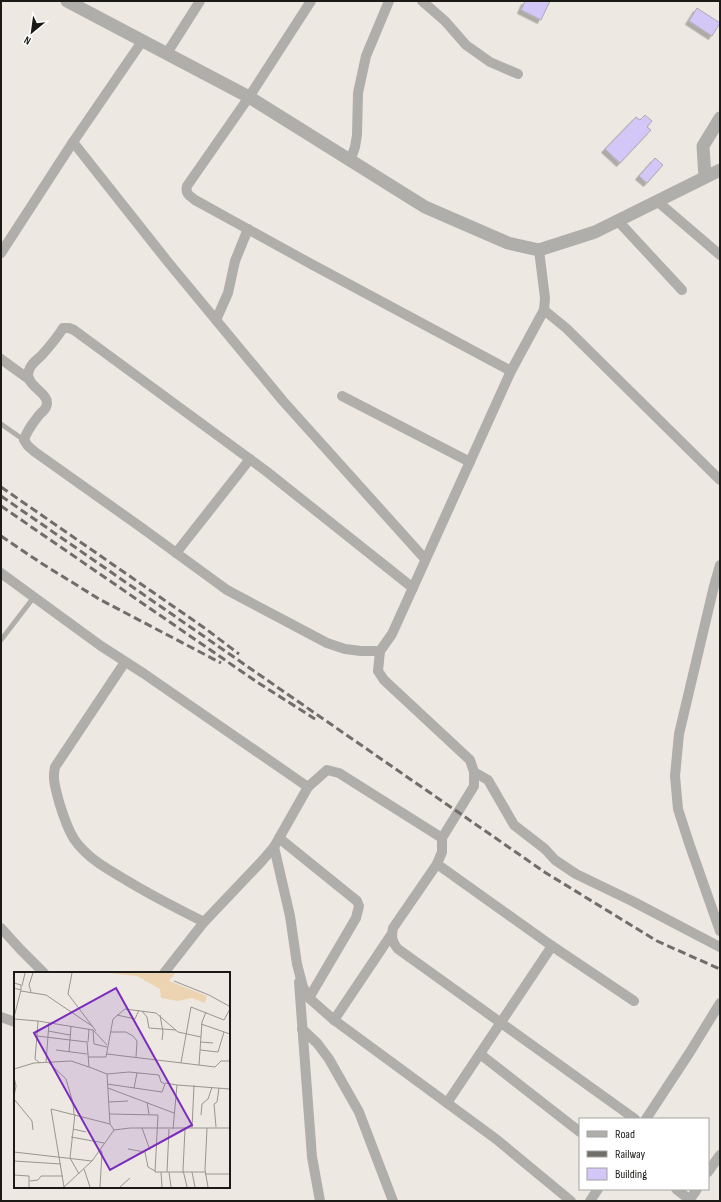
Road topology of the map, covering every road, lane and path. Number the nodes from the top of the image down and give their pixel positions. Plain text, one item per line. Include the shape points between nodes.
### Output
1 (67, 1) edge
2 (200, 1) edge
3 (311, 1) edge
4 (389, 1) edge
5 (422, 1) edge
6 (143, 40) junction
7 (167, 53) junction
8 (518, 74) dead end
9 (249, 98) junction
10 (720, 118) edge
11 (73, 142) junction
12 (350, 161) junction
13 (720, 170) edge
14 (705, 177) junction
15 (657, 201) junction
16 (618, 221) junction
17 (248, 229) junction
18 (540, 250) junction
19 (1, 253) edge
20 (720, 255) edge
21 (682, 290) dead end
22 (544, 310) junction
23 (216, 320) junction
24 (1, 359) edge
25 (511, 371) junction
26 (30, 380) junction
27 (342, 396) dead end
28 (1, 424) edge
29 (24, 440) junction
30 (250, 459) junction
31 (470, 462) junction
32 (720, 480) edge
33 (176, 553) junction
34 (425, 559) junction
35 (720, 565) edge
36 (1, 573) edge
37 (413, 588) junction
38 (34, 597) junction
39 (1, 640) edge
40 (380, 651) junction
41 (125, 662) junction
42 (474, 772) junction
43 (308, 787) junction
44 (442, 838) junction
45 (276, 842) junction
46 (437, 864) junction
47 (204, 922) junction
48 (1, 928) edge
49 (720, 931) edge
50 (391, 935) junction
51 (552, 946) junction
52 (720, 947) edge
53 (298, 964) junction
54 (43, 972) edge
55 (165, 972) edge
56 (309, 998) junction
57 (634, 1002) dead end
58 (720, 1003) edge
59 (1, 1017) edge
60 (334, 1020) junction
61 (14, 1022) edge
62 (502, 1022) junction
63 (302, 1029) junction
64 (480, 1054) junction
65 (448, 1103) junction
66 (635, 1118) edge
67 (647, 1118) edge
68 (579, 1131) edge
69 (720, 1154) edge
70 (709, 1170) edge
71 (597, 1190) edge
72 (677, 1190) edge
73 (696, 1190) edge
74 (689, 1200) edge
75 (320, 1201) edge
76 (392, 1201) edge
77 (571, 1201) edge
78 (590, 1201) edge

1 - 6 street
2 - 7 street
3 - 9 street
4 - 12 street via 366,56 358,93 357,135
5 - 8 street via 445,21 466,45 490,62
6 - 7 street
6 - 11 street
7 - 9 street
9 - 12 street
9 - 17 street via 186,190 195,200
10 - 14 street via 703,146
11 - 19 street
11 - 23 street
12 - 18 street via 424,208 508,243
13 - 14 street
14 - 15 street
15 - 16 street
15 - 20 street
16 - 18 street via 595,232
16 - 21 street
17 - 23 street via 235,261 228,293
17 - 25 street
18 - 22 street
22 - 25 street
22 - 32 street via 566,328
23 - 34 street via 283,402
24 - 26 street
25 - 31 street
26 - 29 street via 44,394 47,407 26,432
26 - 30 street via 29,369 54,342 63,328 69,328
27 - 31 street
28 - 29 lane
29 - 33 street via 35,452
30 - 33 street
30 - 37 street
31 - 34 street
33 - 40 street via 227,590 327,643 345,649
34 - 37 street
35 - 49 street via 679,734 675,776 678,809
36 - 38 street
37 - 40 street via 392,634
38 - 39 lane
38 - 41 street
40 - 42 street via 378,671 384,680 470,760
41 - 43 street
41 - 47 street via 54,767 52,777 62,810 74,840 97,862 148,894
42 - 44 street via 474,786
42 - 52 street via 488,780 514,826 556,860 576,874
43 - 44 street via 327,770 339,772
43 - 45 street
44 - 46 street via 442,852
45 - 47 street via 261,862
45 - 53 street
45 - 56 street via 357,901 359,906 356,918
46 - 50 street via 393,928
46 - 51 street
47 - 55 street
48 - 54 street
50 - 60 street
50 - 62 street via 398,949
51 - 57 street
51 - 62 street
53 - 56 street via 303,987
53 - 63 street
56 - 60 street
58 - 67 street
59 - 61 street
60 - 65 street
62 - 64 street
62 - 66 street
63 - 75 street via 312,1157
63 - 76 street via 317,1043 329,1060 358,1112
64 - 65 street
64 - 68 street
65 - 77 street
69 - 70 street
71 - 78 street
72 - 74 street
73 - 74 street

